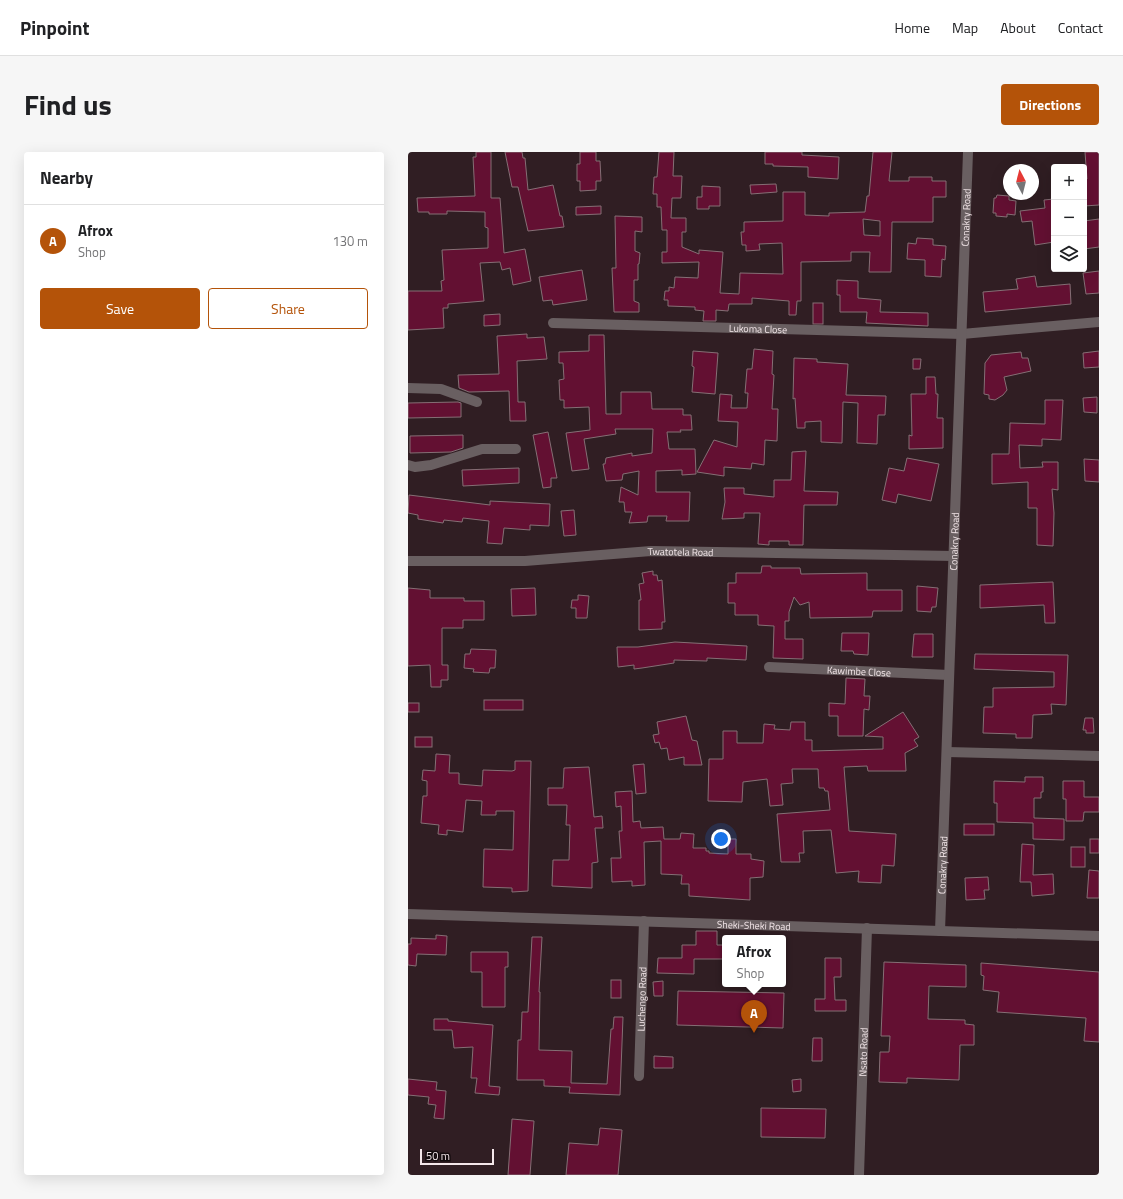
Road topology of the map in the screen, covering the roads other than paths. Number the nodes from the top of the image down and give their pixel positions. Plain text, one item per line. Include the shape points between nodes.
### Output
1 (968, 152) edge
2 (1099, 322) edge
3 (553, 323) dead end
4 (962, 334) junction
5 (408, 388) edge
6 (477, 402) dead end
7 (516, 449) dead end
8 (408, 465) edge
9 (954, 556) junction
10 (408, 561) edge
11 (769, 667) dead end
12 (949, 675) junction
13 (947, 752) junction
14 (1099, 756) edge
15 (408, 914) edge
16 (644, 921) junction
17 (867, 928) junction
18 (940, 931) junction
19 (1099, 936) edge
20 (639, 1076) dead end
21 (859, 1175) edge

1 - 4 street, Conakry Road
2 - 4 street, Lukoma Close
3 - 4 street, Lukoma Close
4 - 9 street, Conakry Road
5 - 6 street via 441,389
7 - 8 street via 482,449 431,465
9 - 10 street, Twatotela Road via 651,551 525,561
9 - 12 street, Conakry Road
11 - 12 street, Kawimbe Close
12 - 13 street, Conakry Road
13 - 14 street
13 - 18 street, Conakry Road
15 - 16 street, Sheki-Sheki Road
16 - 17 street, Sheki-Sheki Road
16 - 20 street, Luchengo Road
17 - 18 street, Sheki-Sheki Road
17 - 21 street, Nsato Road
18 - 19 street, Sheki-Sheki Road

